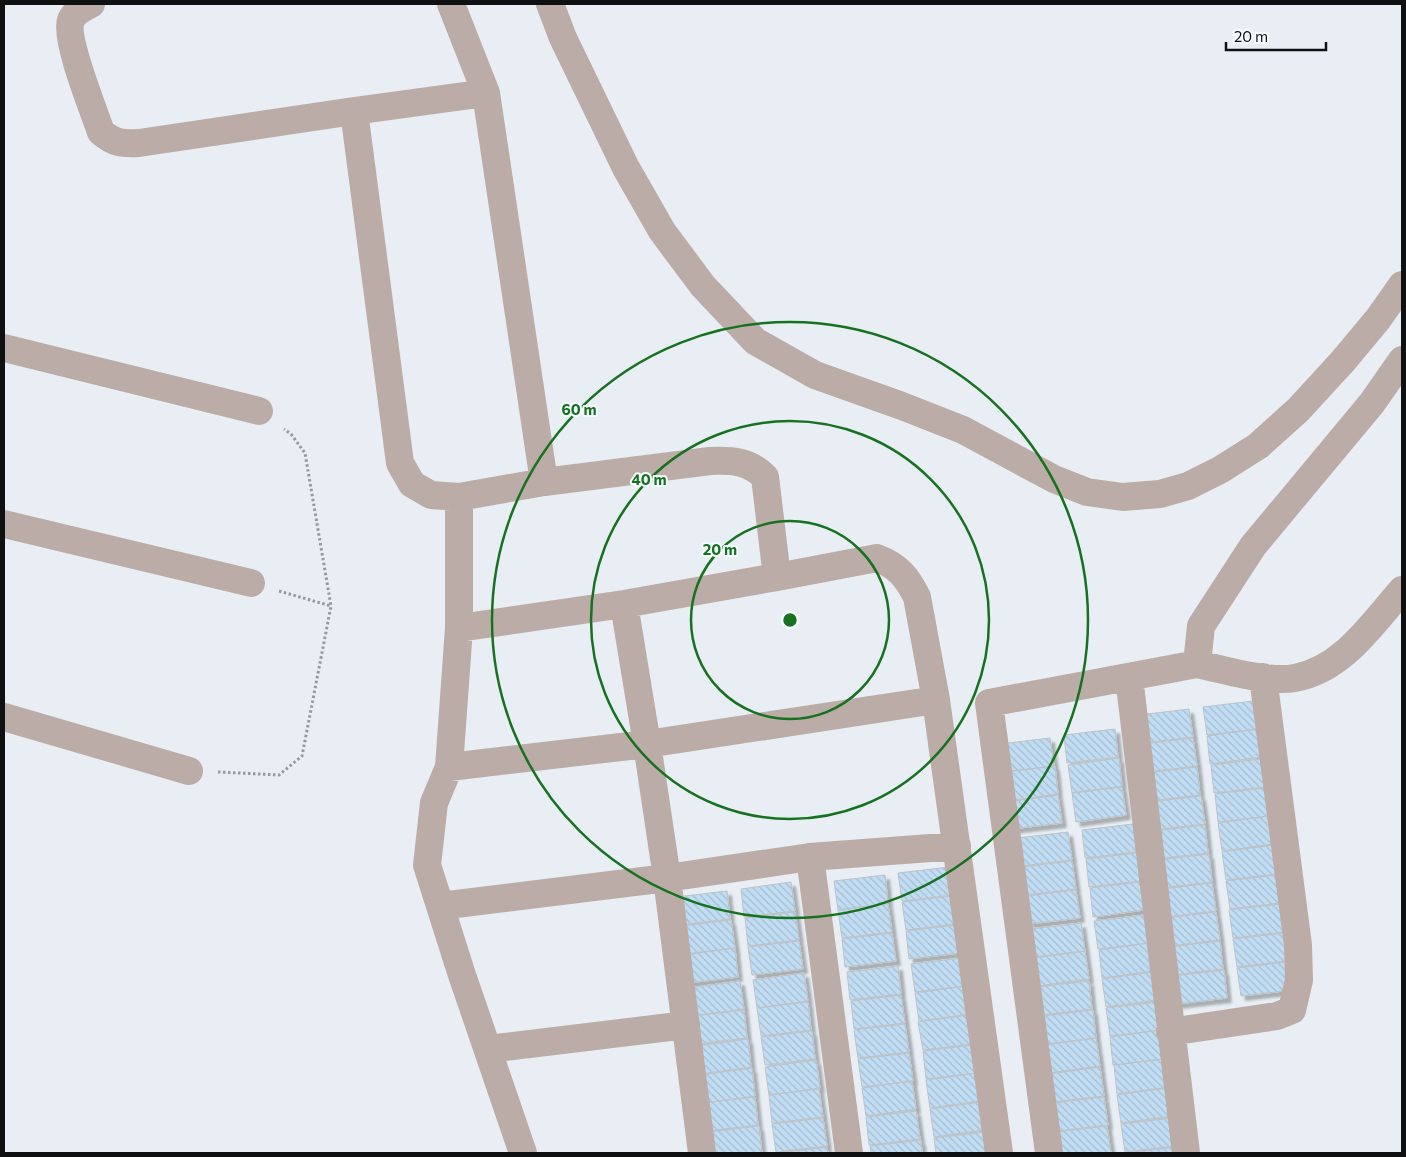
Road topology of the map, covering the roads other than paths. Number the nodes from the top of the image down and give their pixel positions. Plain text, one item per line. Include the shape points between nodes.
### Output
1 (91, 4) edge
2 (451, 4) edge
3 (550, 4) edge
4 (486, 93) junction
5 (354, 111) junction
6 (1402, 285) edge
7 (4, 348) edge
8 (1402, 360) edge
9 (259, 411) dead end
10 (544, 482) junction
11 (459, 498) junction
12 (4, 524) edge
13 (777, 577) junction
14 (251, 583) road end
15 (1402, 590) edge
16 (624, 604) junction
17 (459, 628) junction
18 (1197, 664) junction
19 (1129, 677) junction
20 (1263, 677) junction
21 (936, 700) junction
22 (4, 717) edge
23 (647, 744) junction
24 (449, 767) junction
25 (189, 770) road end
26 (957, 846) junction
27 (810, 857) junction
28 (667, 878) junction
29 (440, 906) junction
30 (686, 1025) junction
31 (1170, 1032) junction
32 (488, 1049) junction
33 (523, 1153) edge
34 (702, 1153) edge
35 (849, 1153) edge
36 (999, 1153) edge
37 (1049, 1153) edge
38 (1186, 1153) edge

1 - 5 street via 75,12 70,22 71,40 102,132 111,140 124,144 139,143
2 - 4 street
3 - 6 street via 622,160 662,230 703,286 755,341 815,375 963,430 1054,479 1087,492 1123,497 1160,494 1188,486 1258,446 1298,410 1344,361
4 - 5 street
4 - 10 street
5 - 11 street via 400,463 412,484 431,495
7 - 9 street
8 - 18 street via 1372,403 1253,546 1201,626
10 - 11 street
10 - 13 street via 710,461 746,463 765,477
11 - 17 street
12 - 14 street
13 - 16 street
13 - 21 street via 877,558 892,563 917,597
15 - 20 street via 1349,651 1323,669 1295,678
16 - 17 street
16 - 23 street
17 - 24 street
18 - 19 street
18 - 20 street
19 - 31 street
19 - 37 street via 989,703
20 - 31 street via 1298,945 1299,980 1292,1010 1277,1016
21 - 23 street
21 - 26 street
22 - 25 street
23 - 24 street
23 - 28 street
24 - 29 street via 434,803 427,864
26 - 27 street
26 - 36 street
27 - 28 street
27 - 35 street
28 - 29 street
28 - 30 street
29 - 32 street
30 - 32 street
30 - 34 street
31 - 38 street
32 - 33 street

